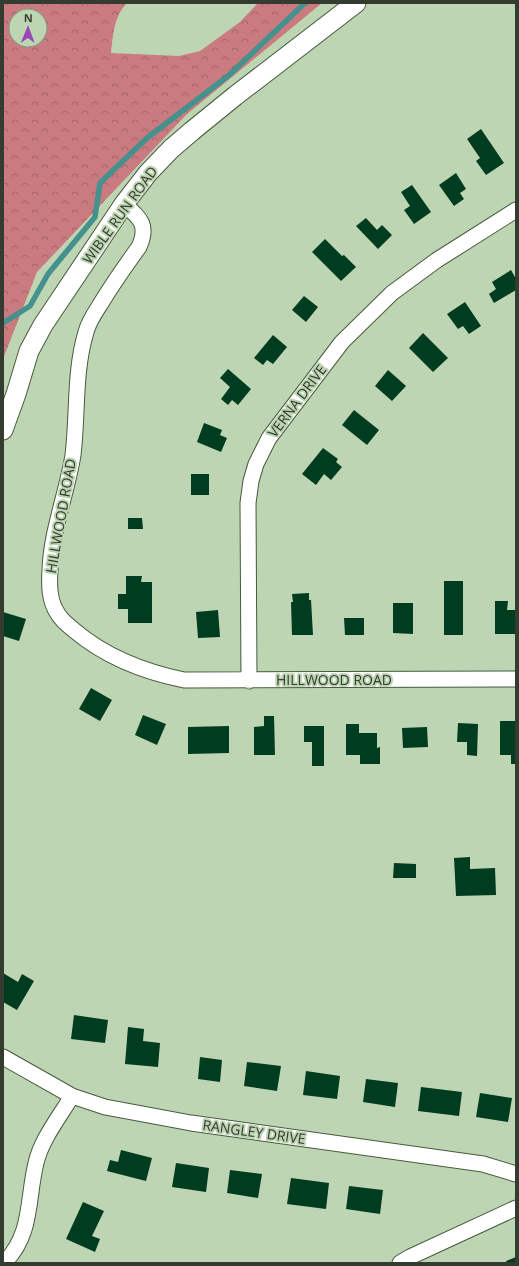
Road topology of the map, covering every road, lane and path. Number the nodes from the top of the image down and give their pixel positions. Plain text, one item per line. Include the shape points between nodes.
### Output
1 (356, 3) edge
2 (124, 204) junction
3 (516, 210) edge
4 (3, 430) edge
5 (516, 679) edge
6 (249, 681) junction
7 (3, 1057) edge
8 (72, 1096) junction
9 (516, 1174) edge
10 (516, 1208) edge
11 (4, 1263) edge
12 (400, 1263) edge

1 - 2 street, WIBLE RUN ROAD via 241,91 171,149
2 - 4 street, WIBLE RUN ROAD via 43,325 29,352
2 - 6 street, HILLWOOD ROAD via 139,217 143,238 86,330 79,360 73,455 50,568 49,590 52,603 63,620 85,640 141,668 162,676 184,680
3 - 6 street, VERNA DRIVE via 436,260 392,293 342,342 269,438 256,464 248,503
5 - 6 street, HILLWOOD ROAD
7 - 8 street, RANGLEY DRIVE
8 - 9 street, RANGLEY DRIVE via 104,1107 164,1118 484,1164
8 - 11 street via 46,1139 36,1162 28,1220 23,1236 18,1247
10 - 12 street

